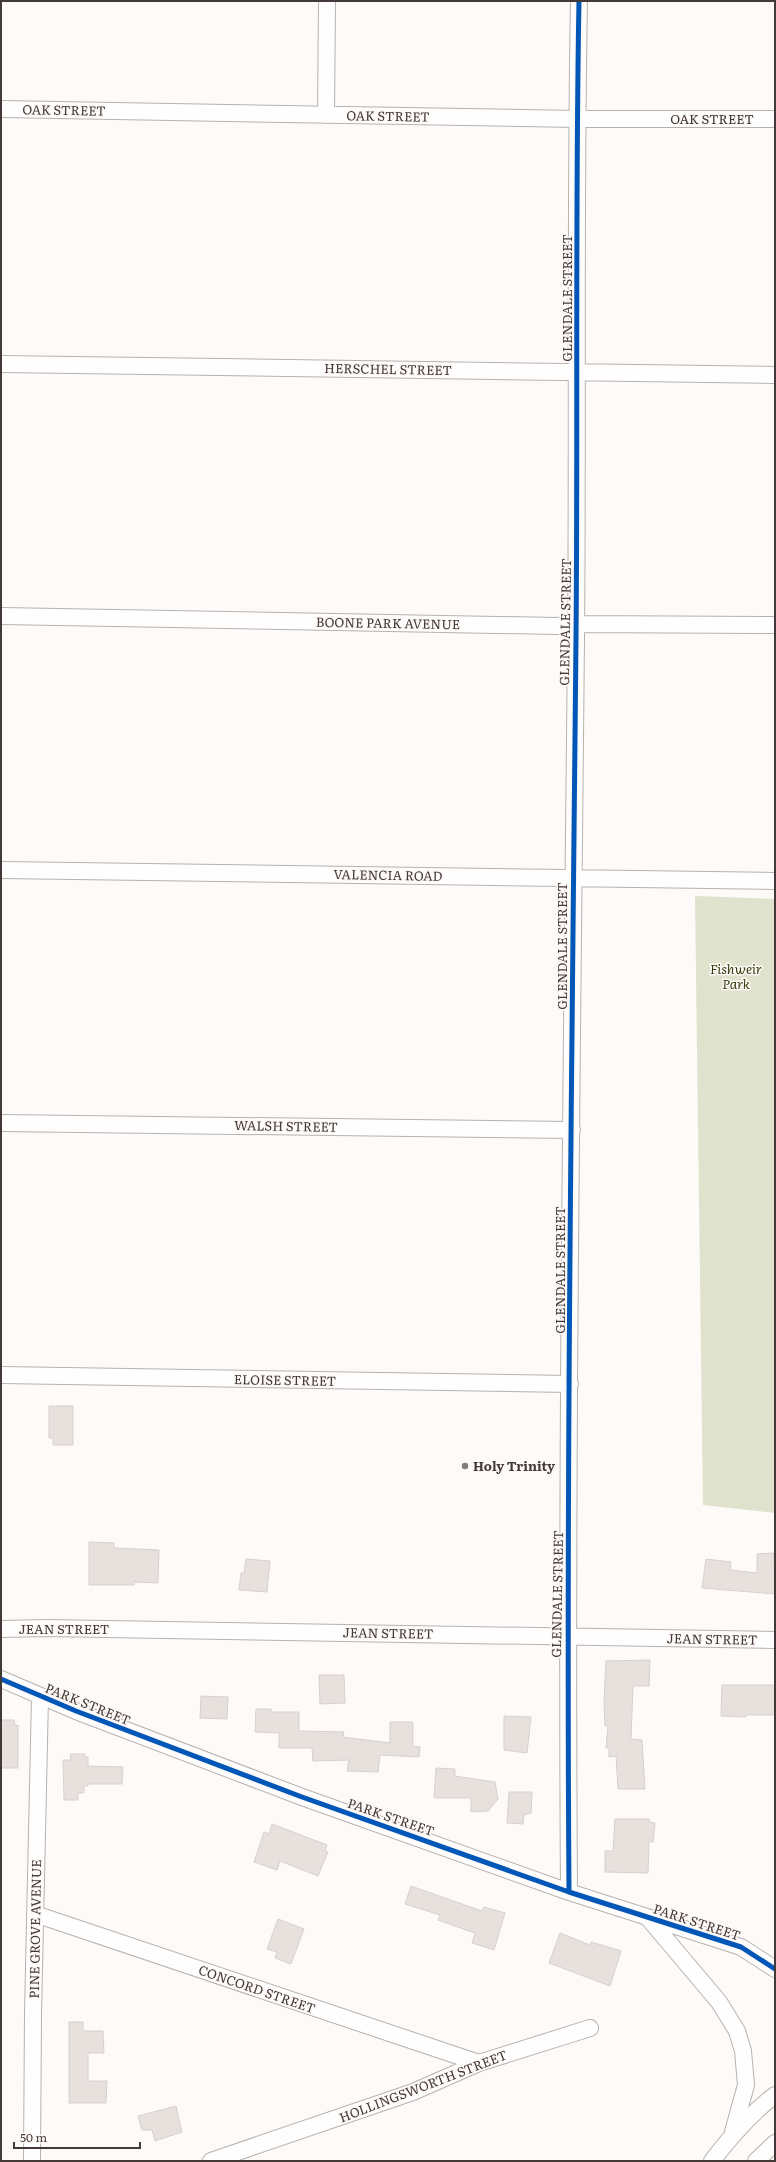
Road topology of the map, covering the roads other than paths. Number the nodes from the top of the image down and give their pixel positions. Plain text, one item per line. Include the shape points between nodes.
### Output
1 (327, 1) edge
2 (579, 1) edge
3 (1, 109) edge
4 (326, 115) junction
5 (577, 119) junction
6 (775, 119) edge
7 (1, 364) edge
8 (578, 372) junction
9 (775, 376) edge
10 (1, 616) edge
11 (576, 624) junction
12 (775, 625) edge
13 (1, 870) edge
14 (573, 878) junction
15 (775, 881) edge
16 (1, 1123) edge
17 (572, 1130) junction
18 (1, 1375) edge
19 (570, 1384) junction
20 (1, 1629) edge
21 (567, 1636) junction
22 (775, 1640) edge
23 (1, 1679) edge
24 (40, 1697) junction
25 (569, 1892) junction
26 (35, 1914) junction
27 (649, 1919) junction
28 (741, 1947) junction
29 (775, 1957) edge
30 (775, 1969) edge
31 (590, 2028) dead end
32 (479, 2063) junction
33 (775, 2095) edge
34 (733, 2132) junction
35 (775, 2143) edge
36 (32, 2161) edge
37 (211, 2161) edge
38 (712, 2161) edge
39 (756, 2161) edge

1 - 4 street
2 - 5 street, GLENDALE STREET
3 - 4 street, OAK STREET
4 - 5 street, OAK STREET
5 - 6 street, OAK STREET
5 - 8 street, GLENDALE STREET
7 - 8 street, HERSCHEL STREET
8 - 9 street, HERSCHEL STREET
8 - 11 street, GLENDALE STREET
10 - 11 street, BOONE PARK AVENUE via 549,626
11 - 12 street, BOONE PARK AVENUE
11 - 14 street, GLENDALE STREET
13 - 14 street, VALENCIA ROAD
14 - 15 street, VALENCIA ROAD
14 - 17 street, GLENDALE STREET
16 - 17 street, WALSH STREET
17 - 19 street, GLENDALE STREET
18 - 19 street, ELOISE STREET
19 - 21 street, GLENDALE STREET
20 - 21 street, JEAN STREET
21 - 22 street, JEAN STREET
21 - 25 street, GLENDALE STREET
23 - 24 street, PARK STREET
24 - 25 street, PARK STREET via 302,1797
24 - 26 street, PINE GROVE AVENUE
25 - 27 street, PARK STREET
26 - 32 street, CONCORD STREET
26 - 36 street, PINE GROVE AVENUE
27 - 28 street, PARK STREET
27 - 34 street via 719,2002 737,2032 743,2051 746,2085
28 - 29 street
28 - 30 street, PARK STREET
31 - 32 street, HOLLINGSWORTH STREET
32 - 37 street, HOLLINGSWORTH STREET via 414,2092
33 - 34 street via 756,2109
34 - 38 street
35 - 39 street

